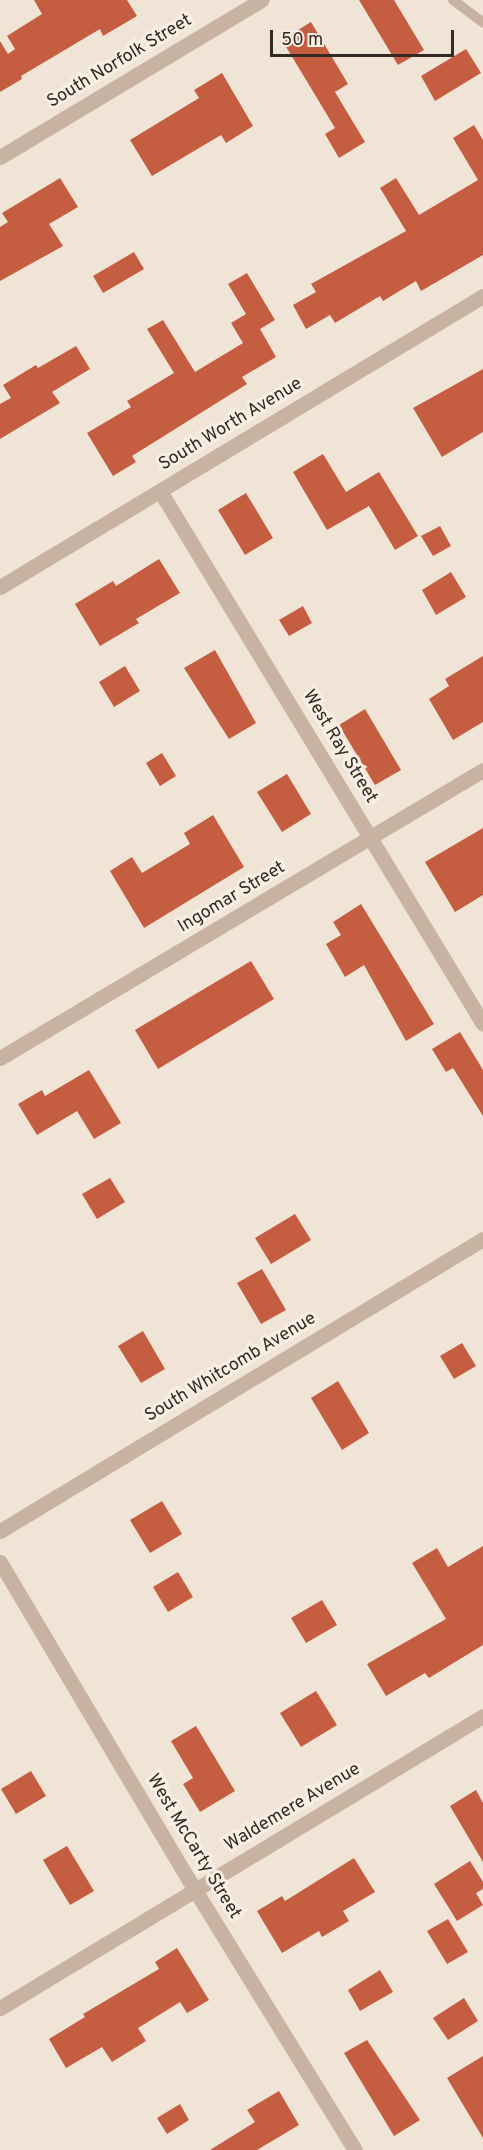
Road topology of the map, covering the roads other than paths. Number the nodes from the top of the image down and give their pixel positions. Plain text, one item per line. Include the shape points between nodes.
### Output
1 (261, 0) edge
2 (453, 0) edge
3 (483, 23) edge
4 (0, 157) edge
5 (483, 296) edge
6 (160, 491) junction
7 (0, 588) edge
8 (483, 770) edge
9 (370, 838) junction
10 (483, 1024) edge
11 (0, 1058) edge
12 (483, 1239) edge
13 (0, 1531) edge
14 (0, 1562) edge
15 (483, 1716) edge
16 (195, 1890) junction
17 (0, 2008) edge
18 (355, 2150) edge

1 - 4 street, South Norfolk Street
2 - 3 lane
5 - 6 street, South Worth Avenue
6 - 7 street, South Worth Avenue
6 - 9 street, West Ray Street
8 - 9 street, Ingomar Street
9 - 10 street, West Ray Street
9 - 11 street, Ingomar Street
12 - 13 street, South Whitcomb Avenue
14 - 16 street, West McCarty Street
15 - 16 street, Waldemere Avenue
16 - 17 street, Waldemere Avenue
16 - 18 street, West McCarty Street

